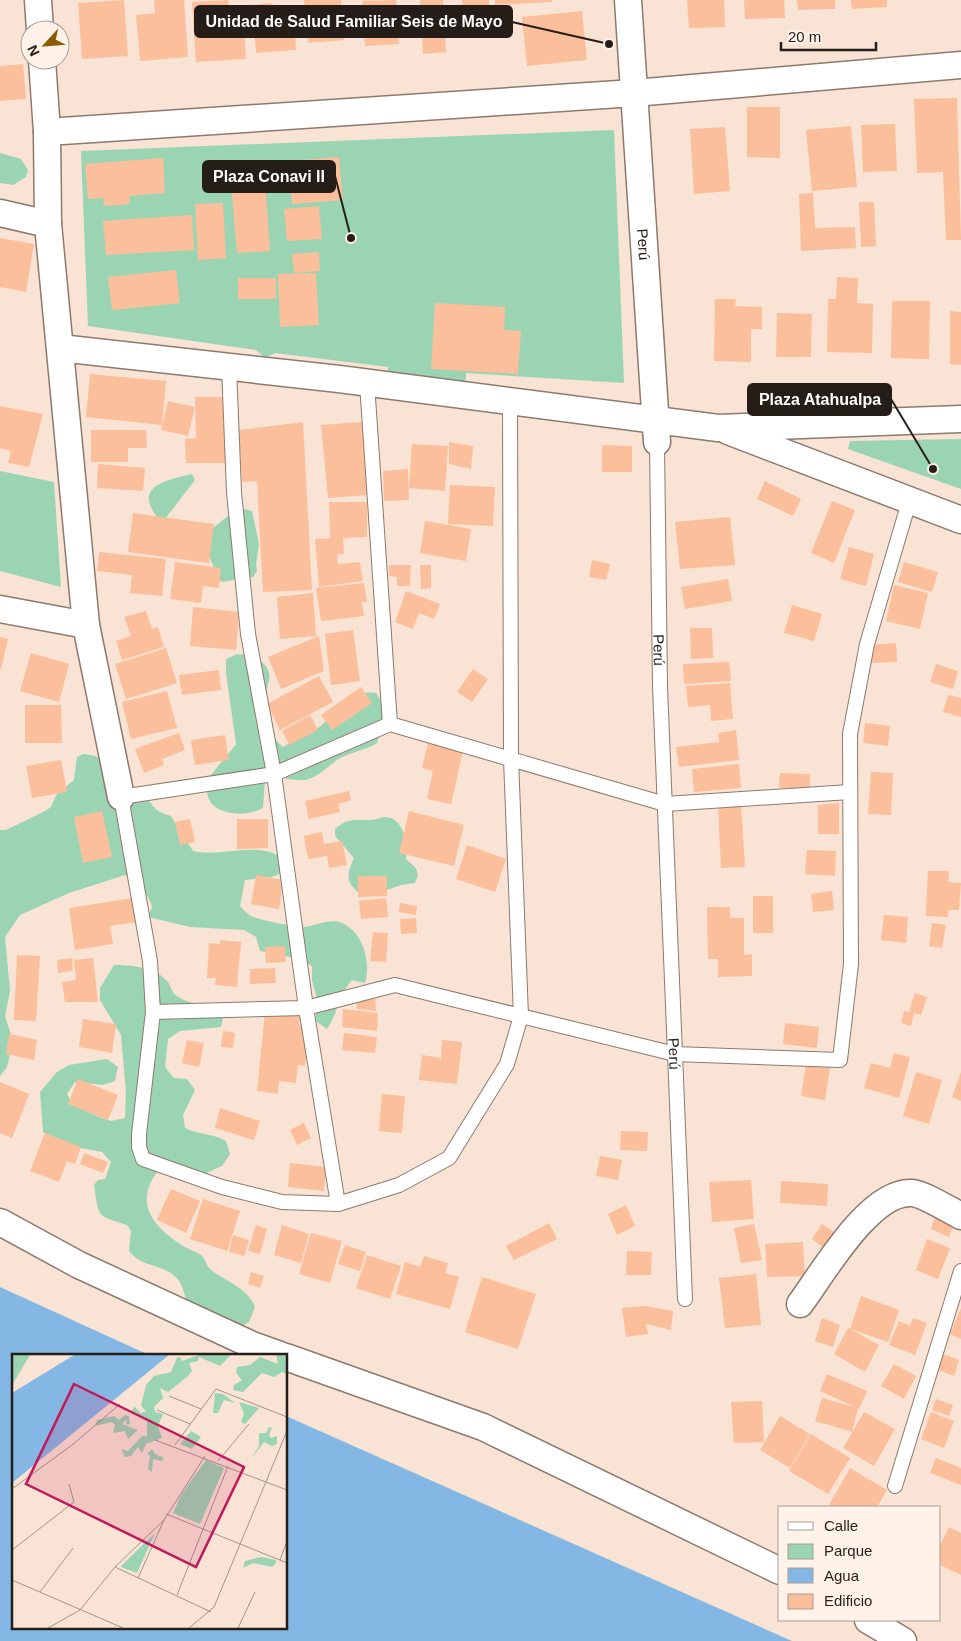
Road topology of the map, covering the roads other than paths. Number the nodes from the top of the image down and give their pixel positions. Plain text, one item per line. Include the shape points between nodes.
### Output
1 (38, 0) edge
2 (628, 0) edge
3 (39, 20) edge
4 (961, 65) edge
5 (43, 70) edge
6 (634, 93) junction
7 (47, 132) junction
8 (0, 212) edge
9 (48, 224) junction
10 (60, 348) junction
11 (229, 367) junction
12 (367, 383) junction
13 (510, 402) junction
14 (961, 419) edge
15 (718, 428) junction
16 (656, 431) junction
17 (909, 502) junction
18 (961, 520) edge
19 (0, 609) edge
20 (86, 625) junction
21 (390, 724) junction
22 (511, 759) junction
23 (274, 774) junction
24 (850, 792) junction
25 (121, 797) junction
26 (665, 804) junction
27 (306, 1008) junction
28 (153, 1012) junction
29 (521, 1016) junction
30 (675, 1054) junction
31 (338, 1204) junction
32 (961, 1216) edge
33 (0, 1222) edge
34 (961, 1271) edge
35 (685, 1299) dead end
36 (800, 1304) dead end
37 (277, 1354) edge
38 (288, 1358) edge
39 (895, 1486) dead end
40 (778, 1570) edge
41 (870, 1621) edge
42 (904, 1641) edge

1 - 3 street
2 - 6 street, Perú
4 - 6 street
5 - 7 street
6 - 7 street
6 - 16 street, Perú
7 - 9 street
8 - 9 street
9 - 10 street
10 - 11 street
10 - 20 street
11 - 12 street
11 - 23 lane via 234,492 248,634
12 - 13 street
12 - 21 lane
13 - 16 street
13 - 22 lane
14 - 15 street
15 - 16 street
15 - 17 street
16 - 26 lane, Perú
17 - 18 street
17 - 24 lane via 867,644 850,734
19 - 20 street
20 - 25 street
21 - 22 lane
21 - 23 lane
22 - 26 lane
22 - 29 lane
23 - 25 lane
23 - 27 lane
24 - 26 lane
24 - 30 lane via 851,964 840,1060
25 - 28 lane via 150,961
26 - 30 lane, Perú
27 - 28 lane
27 - 29 lane via 396,985
27 - 31 lane
28 - 31 lane via 139,1134 143,1159 222,1187 282,1202
29 - 30 lane
29 - 31 lane via 507,1064 449,1158 399,1185
30 - 35 lane, Perú
32 - 36 street via 914,1193 900,1194 876,1207 856,1226
33 - 37 street via 79,1265
34 - 39 lane
38 - 40 street via 483,1427
41 - 42 street

